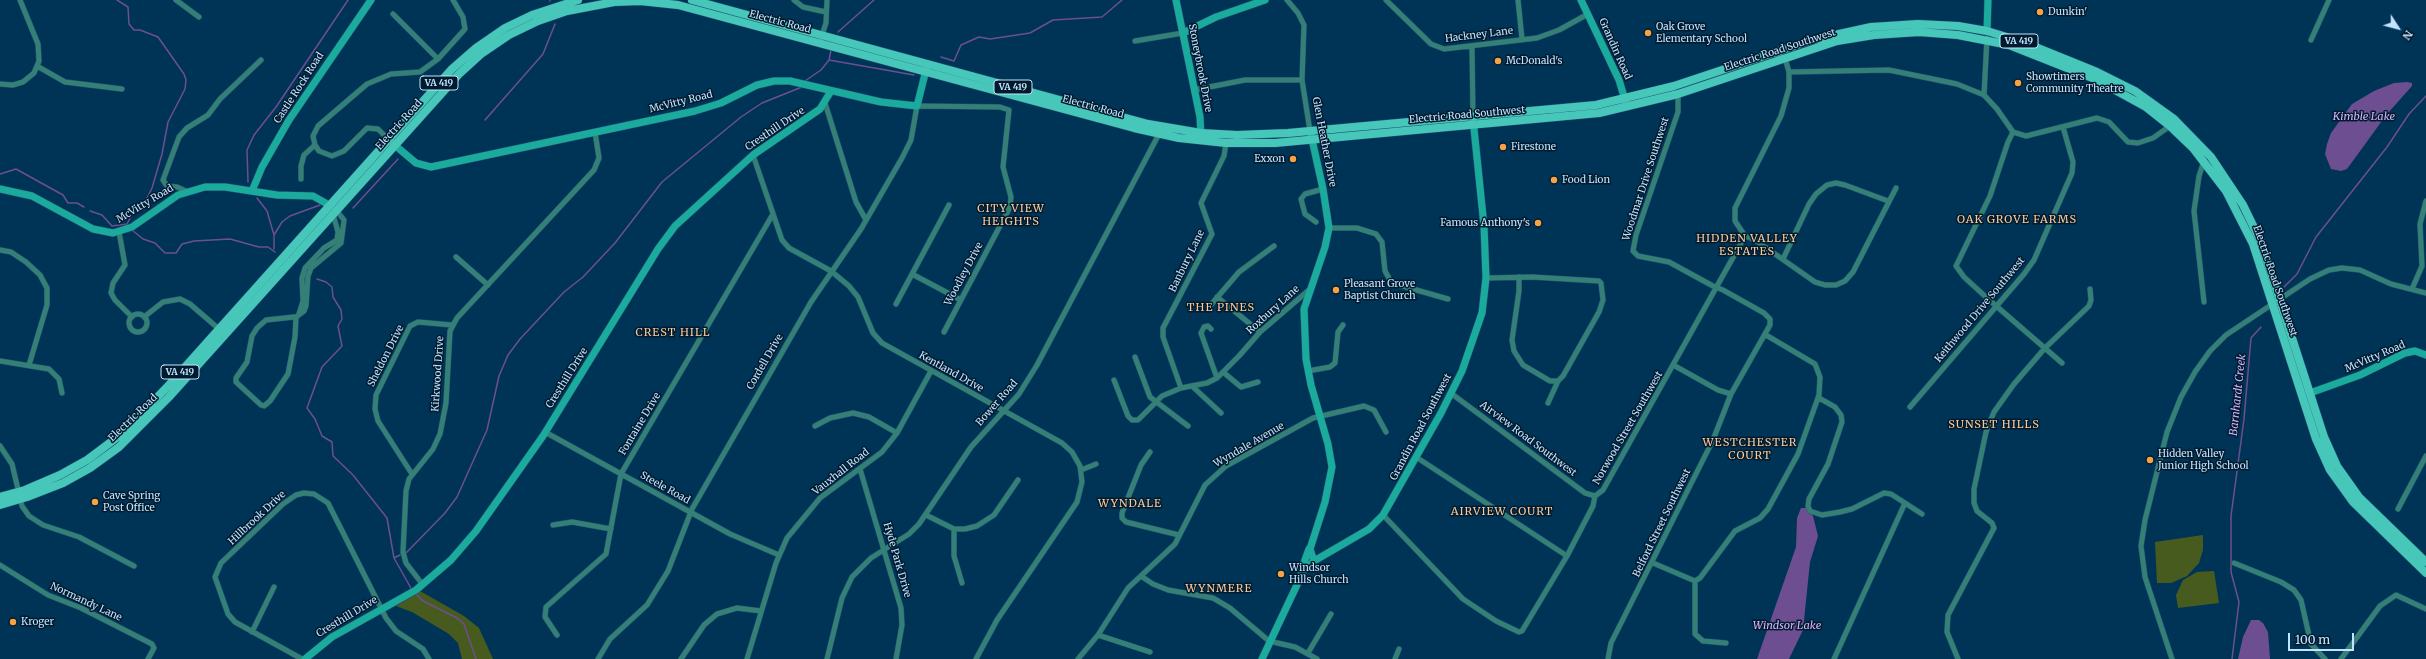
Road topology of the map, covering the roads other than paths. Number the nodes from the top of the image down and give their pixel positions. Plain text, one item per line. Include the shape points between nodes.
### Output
1 (20, 0) edge
2 (176, 0) edge
3 (371, 0) edge
4 (453, 0) edge
5 (578, 0) edge
6 (692, 0) edge
7 (794, 0) edge
8 (827, 0) edge
9 (1176, 0) edge
10 (1265, 0) edge
11 (1287, 0) edge
12 (1386, 0) edge
13 (1518, 0) edge
14 (1581, 0) edge
15 (1988, 0) edge
16 (2329, 0) edge
17 (826, 12) junction
18 (393, 14) dead end
19 (1588, 14) junction
20 (199, 17) dead end
21 (1987, 31) junction
22 (1182, 33) junction
23 (821, 39) junction
24 (1522, 39) junction
25 (1987, 40) junction
26 (2311, 40) dead end
27 (1134, 41) dead end
28 (1472, 46) junction
29 (1772, 52) junction
30 (1785, 58) junction
31 (438, 59) junction
32 (261, 60) dead end
33 (37, 66) junction
34 (927, 68) junction
35 (1789, 72) junction
36 (1302, 80) junction
37 (0, 84) edge
38 (122, 90) dead end
39 (1194, 90) junction
40 (831, 91) junction
41 (1678, 94) junction
42 (1984, 95) junction
43 (1626, 103) junction
44 (824, 104) junction
45 (917, 106) junction
46 (1009, 110) joint
47 (1473, 121) junction
48 (2170, 126) junction
49 (2063, 127) junction
50 (1339, 128) joint
51 (595, 132) junction
52 (2013, 132) junction
53 (1159, 134) junction
54 (1311, 135) junction
55 (1201, 137) junction
56 (391, 142) junction
57 (1226, 143) junction
58 (315, 145) junction
59 (753, 155) junction
60 (2204, 161) junction
61 (301, 178) dead end
62 (1896, 188) dead end
63 (0, 189) edge
64 (1323, 189) junction
65 (252, 191) junction
66 (186, 192) junction
67 (2426, 201) edge
68 (1888, 202) junction
69 (329, 205) junction
70 (949, 206) dead end
71 (335, 212) junction
72 (773, 214) junction
73 (866, 220) junction
74 (1316, 222) dead end
75 (1329, 228) junction
76 (119, 232) junction
77 (1745, 236) junction
78 (1274, 246) dead end
79 (0, 250) edge
80 (456, 257) dead end
81 (1782, 258) junction
82 (831, 271) junction
83 (912, 274) junction
84 (1519, 277) junction
85 (1486, 278) junction
86 (488, 285) junction
87 (1718, 288) junction
88 (2090, 289) dead end
89 (2412, 289) junction
90 (1309, 290) junction
91 (2426, 293) edge
92 (1217, 297) junction
93 (1448, 299) dead end
94 (961, 300) junction
95 (2281, 300) junction
96 (2204, 302) dead end
97 (896, 304) dead end
98 (2273, 304) junction
99 (1996, 306) junction
100 (1209, 307) dead end
101 (296, 316) junction
102 (132, 317) junction
103 (144, 317) junction
104 (452, 325) junction
105 (1342, 325) dead end
106 (219, 329) junction
107 (1211, 329) dead end
108 (944, 332) dead end
109 (1260, 332) junction
110 (1766, 336) junction
111 (2045, 348) junction
112 (2426, 355) edge
113 (1135, 357) dead end
114 (0, 361) edge
115 (2062, 363) dead end
116 (29, 365) junction
117 (1675, 366) junction
118 (1308, 370) junction
119 (931, 371) junction
120 (1223, 372) junction
121 (1217, 378) junction
122 (1114, 380) dead end
123 (1558, 381) junction
124 (1258, 382) dead end
125 (1192, 386) junction
126 (1181, 388) junction
127 (62, 393) dead end
128 (2310, 393) junction
129 (1452, 394) junction
130 (1731, 394) junction
131 (1819, 398) junction
132 (1154, 401) junction
133 (1548, 403) dead end
134 (1910, 407) dead end
135 (1004, 411) junction
136 (1221, 413) dead end
137 (1320, 417) junction
138 (814, 426) dead end
139 (1188, 426) dead end
140 (546, 432) junction
141 (1386, 432) dead end
142 (897, 433) junction
143 (0, 446) edge
144 (1150, 452) dead end
145 (2426, 456) edge
146 (1416, 457) junction
147 (1096, 464) dead end
148 (860, 469) junction
149 (1081, 470) junction
150 (412, 474) junction
151 (621, 474) junction
152 (1018, 480) dead end
153 (20, 496) junction
154 (1595, 496) junction
155 (0, 497) edge
156 (1905, 503) junction
157 (0, 505) edge
158 (2398, 509) dead end
159 (691, 512) junction
160 (1922, 514) dead end
161 (926, 515) junction
162 (1383, 515) junction
163 (553, 525) dead end
164 (611, 529) junction
165 (954, 529) junction
166 (1179, 535) junction
167 (1310, 547) junction
168 (884, 549) junction
169 (779, 555) junction
170 (1567, 556) junction
171 (2423, 560) edge
172 (1314, 561) junction
173 (1653, 563) junction
174 (2234, 563) dead end
175 (0, 565) edge
176 (134, 566) dead end
177 (2426, 573) edge
178 (1141, 576) junction
179 (1298, 578) junction
180 (1695, 580) junction
181 (962, 583) dead end
182 (423, 585) junction
183 (274, 587) dead end
184 (380, 609) junction
185 (2426, 609) edge
186 (761, 611) junction
187 (1331, 614) dead end
188 (252, 632) junction
189 (556, 635) dead end
190 (1098, 635) junction
191 (1269, 641) junction
192 (1726, 643) dead end
193 (1399, 649) dead end
194 (1150, 652) dead end
195 (1308, 653) junction
196 (148, 659) edge
197 (302, 659) edge
198 (305, 659) edge
199 (429, 659) edge
200 (598, 659) edge
201 (681, 659) edge
202 (747, 659) edge
203 (827, 659) edge
204 (896, 659) edge
205 (976, 659) edge
206 (1078, 659) edge
207 (1262, 659) edge
208 (1317, 659) edge
209 (1395, 659) edge
210 (1608, 659) edge
211 (1834, 659) edge
212 (1958, 659) edge
213 (2172, 659) edge
214 (2325, 659) edge
215 (2341, 659) edge

1 - 33 street via 39,49
2 - 20 street
3 - 65 street, Castle Rock Road via 289,120 262,167
4 - 31 street via 463,17 465,30
5 - 56 main road, Electric Road / VA 419 via 518,21 476,48 452,69
6 - 23 main road, Electric Road / VA 419
7 - 17 street via 803,7
8 - 17 street
9 - 22 street, Stoneybrook Drive
10 - 22 street via 1216,17
11 - 36 street, Glen Heather Drive via 1304,25
12 - 28 street, Hackney Lane via 1424,38 1438,48
13 - 24 street
14 - 19 street, Grandin Road
15 - 21 street
16 - 26 street
17 - 23 street
18 - 31 street
19 - 24 street, Hackney Lane via 1559,30 1536,38
19 - 43 street, Grandin Road
21 - 25 street
21 - 29 main road, Electric Road Southwest / VA 419 via 1936,25 1878,26 1830,34
21 - 95 main road, Electric Road Southwest / VA 419 via 2048,51 2115,80 2150,101 2184,128 2211,157 2243,205 2261,242
22 - 27 street
22 - 39 street, Stoneybrook Drive
23 - 34 main road, Electric Road / VA 419
23 - 56 main road, Electric Road / VA 419 via 662,3 614,2 573,9 524,27 481,54
24 - 28 street, Hackney Lane
25 - 30 main road, Electric Road Southwest / VA 419 via 1936,33 1888,33 1837,41
25 - 42 street
25 - 48 main road, Electric Road Southwest / VA 419 via 2021,49 2095,79 2131,98
28 - 47 street
29 - 30 street
29 - 43 main road, Electric Road Southwest / VA 419
30 - 35 street
30 - 41 main road, Electric Road Southwest / VA 419
31 - 58 street via 420,72 391,74 367,84 318,126 313,136
32 - 66 street via 224,95 208,115 187,128 179,137 163,180 167,186 177,187
33 - 37 street via 31,76 23,82 13,85
33 - 38 street via 65,82
34 - 45 street, Cordell Drive
34 - 53 main road, Electric Road / VA 419
34 - 55 main road, Electric Road / VA 419
35 - 42 street via 1904,72 1957,84
35 - 77 street via 1789,88 1781,116 1735,208 1735,221
36 - 39 street via 1245,80
36 - 54 street, Glen Heather Drive
39 - 55 street, Stoneybrook Drive
40 - 44 street, Cresthill Drive
40 - 45 street, McVitty Road via 881,102
40 - 51 street, McVitty Road via 790,82 771,81 712,106
41 - 43 main road, Electric Road Southwest / VA 419
41 - 87 street, Woodmar Drive Southwest via 1678,112 1633,248 1637,256 1669,262
42 - 52 street
43 - 47 main road, Electric Road Southwest / VA 419 via 1561,117
44 - 59 street, Cresthill Drive via 813,115
44 - 73 street via 856,202
45 - 46 street, McVitty Road via 995,107
45 - 73 street, Cordell Drive via 908,146
46 - 94 street, Woodley Drive via 1003,167 1011,197 1010,208
47 - 50 main road, Electric Road Southwest / VA 419
47 - 54 main road, Electric Road Southwest / VA 419
47 - 85 street, Grandin Road Southwest via 1484,226
48 - 49 street via 2153,138 2138,143 2124,140 2109,122 2102,119 2092,119
48 - 60 main road, Electric Road Southwest / VA 419
49 - 52 street via 2026,136
49 - 99 street, Keithwood Drive Southwest via 2073,162 2072,177 2034,260
50 - 54 main road, Electric Road / VA 419
51 - 56 street, McVitty Road via 431,167 416,163
51 - 86 street, Kirkwood Drive via 599,158 594,170
52 - 99 street via 1990,196 1956,264 1964,277
53 - 55 main road, Electric Road / VA 419
53 - 135 street, Bower Road via 1037,365 1019,394
54 - 55 main road, Electric Road / VA 419
54 - 57 main road, Electric Road / VA 419 via 1274,143
54 - 64 street, Glen Heather Drive
55 - 57 main road, Electric Road / VA 419
56 - 58 street via 378,129 367,128 337,155 323,154
56 - 69 main road, Electric Road / VA 419
56 - 71 main road, Electric Road / VA 419
57 - 126 street, Banbury Lane via 1224,156 1201,203 1212,234 1163,328 1163,337
58 - 61 street via 302,160
59 - 72 street, Kentland Drive
59 - 140 street, Cresthill Drive via 683,217 663,241
60 - 96 street via 2194,211
60 - 98 main road, Electric Road Southwest / VA 419 via 2244,221
62 - 68 street
63 - 76 street, McVitty Road via 46,202 93,229 107,233
64 - 74 street via 1305,194 1301,199 1305,214
64 - 75 street, Glen Heather Drive
65 - 66 street, McVitty Road via 212,186
65 - 69 street, McVitty Road via 313,196
66 - 76 street, McVitty Road
67 - 89 street via 2420,224 2422,266
68 - 81 street via 1845,185 1827,185 1809,204
68 - 81 street via 1855,268 1841,283 1831,286 1820,284
69 - 71 street
69 - 106 main road, Electric Road / VA 419
70 - 83 street
71 - 101 street via 337,240 324,248 305,268 302,278 303,301
71 - 101 street via 344,220 341,243 311,268 306,306 304,311
71 - 153 main road, Electric Road / VA 419 via 131,437 77,475
72 - 82 street, Kentland Drive via 784,243
72 - 151 street, Fontaine Drive
73 - 82 street, Cordell Drive
75 - 90 street, Glen Heather Drive via 1326,247
75 - 93 street via 1357,228 1376,234 1382,242 1385,271 1390,280 1398,285
76 - 102 street via 125,265 113,283 111,293
77 - 81 street
77 - 87 street, Norwood Street Southwest
78 - 92 street via 1245,266
79 - 116 street via 11,252 26,262 40,275 47,288 47,305
80 - 86 street
82 - 119 street, Kentland Drive via 855,293 869,326 882,343
82 - 159 street, Cordell Drive
83 - 94 street
83 - 97 street
84 - 85 street
84 - 123 street via 1512,340 1514,351 1523,365 1550,381
84 - 123 street via 1599,281 1604,292 1599,312
85 - 129 street, Grandin Road Southwest via 1484,304 1478,327
86 - 104 street, Kirkwood Drive
87 - 110 street via 1767,316 1770,325
87 - 117 street, Norwood Street Southwest
88 - 111 street via 2091,300 2088,306
89 - 91 street
89 - 95 street via 2391,284 2360,270 2342,268 2317,275
90 - 109 street, Roxbury Lane
90 - 118 street, Glen Heather Drive via 1304,317
92 - 100 street
92 - 109 street
94 - 108 street, Woodley Drive
95 - 98 street
95 - 128 main road, Electric Road Southwest / VA 419
98 - 171 main road, Electric Road Southwest / VA 419 via 2316,439 2330,470 2353,502
98 - 213 street via 2226,335 2210,351 2187,384 2167,432 2145,520 2141,556 2149,591
99 - 111 street
99 - 134 street, Keithwood Drive Southwest
101 - 101 street via 288,374 270,401 264,406 261,405 236,381 247,362 252,336 266,320
102 - 103 street
102 - 103 street via 130,326 139,332 147,326
103 - 106 street via 163,302 180,299 190,304
104 - 150 street, Kirkwood Drive via 446,403 440,434 433,449
104 - 150 street, Sheldon Drive via 418,322 410,326 376,395 375,409 378,421
105 - 118 street via 1338,332 1336,363 1330,367
106 - 153 main road, Electric Road / VA 419 via 136,420 111,443 66,472
107 - 121 street via 1204,326 1201,333
109 - 120 street, Roxbury Lane
110 - 130 street, Belford Street Southwest
110 - 131 street via 1815,364 1820,377
111 - 115 street
111 - 212 street via 2002,399 1990,420 1982,444 1974,503 1980,515 1992,523 1993,530 1948,615 1946,627
112 - 128 street, McVitty Road via 2415,351 2405,353 2360,375
113 - 132 street via 1148,393
114 - 116 street
116 - 127 street via 53,371 59,379
117 - 130 street via 1718,390
117 - 154 street, Norwood Street Southwest via 1603,490
118 - 137 street, Glen Heather Drive
119 - 135 street, Kentland Drive
119 - 142 street, Vauxhall Road
120 - 121 street, Roxbury Lane
120 - 124 street via 1241,387
121 - 125 street, Roxbury Lane
122 - 132 street, Roxbury Lane via 1128,416 1132,420 1142,417
123 - 133 street
125 - 126 street, Roxbury Lane
125 - 136 street
126 - 132 street, Roxbury Lane
128 - 171 main road, Electric Road Southwest / VA 419 via 2325,441 2344,477 2369,508
129 - 146 street, Grandin Road Southwest
129 - 154 street, Airview Road Southwest via 1585,493
130 - 173 street, Belford Street Southwest via 1713,440
131 - 156 street via 1835,407 1842,422 1828,464 1808,499 1810,511 1822,515 1852,509 1884,492
131 - 180 street via 1798,454 1768,509 1760,518 1735,531 1700,578
132 - 139 street via 1162,404
135 - 149 street, Kentland Drive via 1067,448
135 - 161 street, Bower Road via 971,447
137 - 141 street, Wyndale Avenue via 1367,406 1377,413
137 - 166 street, Wyndale Avenue via 1226,466 1212,478 1200,494
137 - 167 street, Glen Heather Drive via 1332,467 1325,502
138 - 142 street via 830,418 852,413 869,418
140 - 151 street, Steele Road
140 - 182 street, Cresthill Drive via 476,531 446,565
142 - 148 street, Vauxhall Road via 882,452
143 - 153 street via 12,464
144 - 166 street via 1141,465 1122,518 1126,522
145 - 158 street
146 - 162 street, Grandin Road Southwest
146 - 170 street
147 - 149 street
148 - 168 street, Hyde Park Drive
148 - 169 street, Vauxhall Road via 810,508 792,531
149 - 205 street via 1081,489 1077,502 997,620
150 - 182 street, Kirkwood Drive via 406,491 403,552 406,563
151 - 159 street, Steele Road
151 - 164 street, Fontaine Drive
152 - 165 street via 988,520 972,528
153 - 155 main road, Electric Road / VA 419
153 - 157 main road, Electric Road / VA 419
153 - 176 street via 25,511 37,522 79,536
154 - 170 street, Norwood Street Southwest via 1593,506
156 - 160 street
156 - 211 street
159 - 169 street, Steele Road via 748,544
159 - 200 street, Cordell Drive via 674,560 655,593 642,610 610,639
161 - 165 street
161 - 168 street, Bower Road via 909,534
162 - 170 street, Norwood Street Southwest via 1463,599 1482,614 1522,632
162 - 172 street, Grandin Road Southwest via 1357,537
163 - 164 street via 572,522
164 - 189 street, Fontaine Drive via 608,550 604,558 546,607 545,617
165 - 181 street via 954,556
166 - 178 street, Wyndale Avenue via 1174,544
167 - 172 street
167 - 179 street, Glen Heather Drive
168 - 203 street, Bower Road via 861,566 847,585
168 - 204 street, Hyde Park Drive via 902,616
169 - 186 street, Vauxhall Road
171 - 177 main road, Electric Road Southwest / VA 419
172 - 179 street, Grandin Road Southwest
173 - 180 street
173 - 210 street, Belford Street Southwest via 1611,643
174 - 214 street via 2282,582 2294,590 2301,600 2311,644
175 - 196 street, Normandy Lane via 48,595 81,608 152,644 154,648
178 - 190 street, Wyndale Avenue via 1122,596
178 - 191 street via 1164,589 1213,598 1230,608
179 - 191 street
180 - 192 street via 1695,634 1703,640
182 - 184 street, Cresthill Drive
183 - 188 street
184 - 188 street, Hillbrook Drive via 332,508 320,496 304,493 283,504 218,568 215,577 228,614 235,622
184 - 198 street, Cresthill Drive via 332,637
184 - 199 street, Hillbrook Drive via 396,631 418,644
185 - 215 street via 2396,595 2380,606
186 - 201 street via 737,608 717,614 704,625
186 - 202 street, Vauxhall Road
187 - 195 street
188 - 197 street, Hillbrook Drive
190 - 194 street
190 - 206 street, Wyndale Avenue
191 - 195 street
191 - 207 street
193 - 209 street
195 - 208 street

